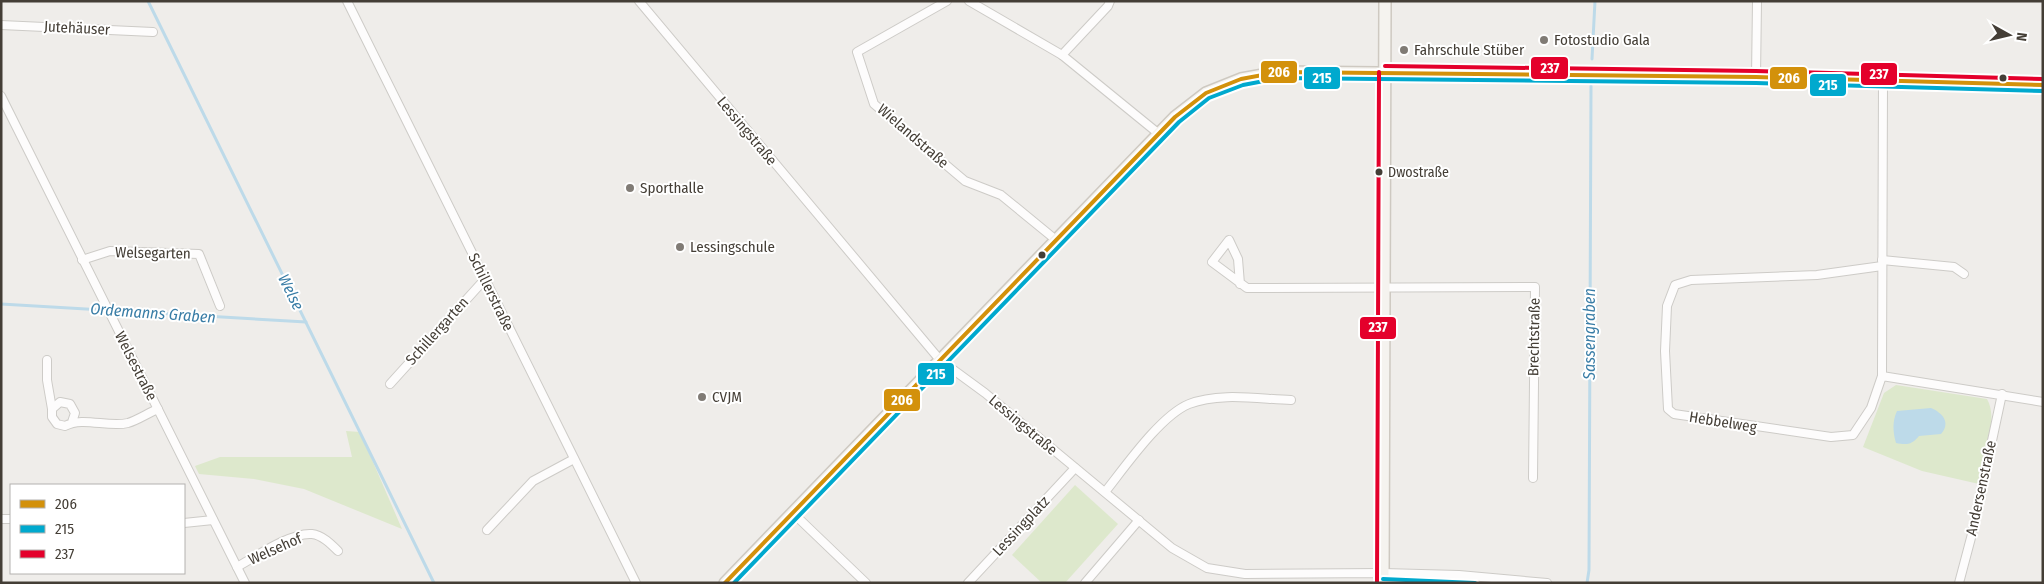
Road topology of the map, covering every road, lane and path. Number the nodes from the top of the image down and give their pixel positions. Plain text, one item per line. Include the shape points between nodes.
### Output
1 (347, 1) edge
2 (639, 1) edge
3 (947, 1) edge
4 (970, 1) edge
5 (1110, 1) edge
6 (1385, 1) edge
7 (1757, 1) edge
8 (1, 24) edge
9 (153, 32) dead end
10 (1062, 55) junction
11 (1385, 72) junction
12 (1756, 77) junction
13 (1884, 80) junction
14 (2043, 85) edge
15 (1, 96) edge
16 (8, 109) junction
17 (1, 115) edge
18 (1159, 134) junction
19 (1056, 240) junction
20 (82, 260) junction
21 (1882, 263) junction
22 (1964, 274) dead end
23 (485, 279) junction
24 (1240, 284) junction
25 (1384, 288) junction
26 (220, 306) dead end
27 (47, 360) dead end
28 (940, 360) junction
29 (1882, 376) junction
30 (390, 384) dead end
31 (2002, 394) junction
32 (1291, 400) dead end
33 (2043, 402) edge
34 (52, 409) junction
35 (158, 409) junction
36 (72, 422) junction
37 (574, 460) junction
38 (1075, 468) junction
39 (1533, 478) dead end
40 (1105, 492) junction
41 (793, 513) junction
42 (214, 520) junction
43 (1139, 520) junction
44 (185, 523) edge
45 (487, 530) dead end
46 (338, 551) dead end
47 (237, 566) junction
48 (1383, 578) edge
49 (1517, 582) edge
50 (245, 583) edge
51 (636, 583) edge
52 (725, 583) edge
53 (866, 583) edge
54 (968, 583) edge
55 (1085, 583) edge
56 (1547, 583) edge
57 (1959, 583) edge

1 - 23 street, Schillerstraße
2 - 28 street, Lessingstraße
3 - 19 street, Wielandstraße via 857,52 874,104 965,181 1001,195
4 - 10 street
5 - 10 street
6 - 11 street
7 - 12 street
8 - 9 street, Jutehäuser
10 - 18 street
11 - 12 street
11 - 18 street via 1279,72 1241,79 1206,93
11 - 25 street
12 - 13 street
13 - 14 street
13 - 21 street
15 - 16 street, Welsestraße
16 - 17 street
16 - 20 street, Welsestraße
18 - 19 street
19 - 28 street
20 - 26 street, Welsegarten via 110,251 199,254
20 - 35 street, Welsestraße
21 - 22 street via 1954,267
21 - 29 street
21 - 29 street, Hebbelweg via 1818,275 1690,280 1675,285 1667,306 1665,350 1668,409 1674,414 1810,435 1853,435 1871,408
23 - 30 street, Schillergarten
23 - 37 street, Schillerstraße
24 - 24 street via 1238,259 1229,240 1212,262
24 - 25 street via 1247,288
25 - 39 street, Brechtstraße via 1535,287
25 - 48 street
27 - 34 street
28 - 38 street, Lessingstraße
28 - 41 street
29 - 31 street
31 - 33 street
31 - 57 street, Andersenstraße
32 - 40 street via 1216,399 1189,404 1169,415
34 - 36 street via 56,424 65,426
34 - 36 street via 60,402 70,404 75,412
35 - 36 street via 129,422
35 - 42 street, Welsestraße
37 - 45 street via 533,481
37 - 51 street, Schillerstraße
38 - 40 street, Lessingstraße
38 - 54 street, Lessingplatz
40 - 43 street, Lessingstraße
41 - 52 street
41 - 53 street
42 - 44 street
42 - 47 street, Welsestraße
43 - 48 street, Lessingstraße via 1172,548 1207,568 1245,574
43 - 55 street
46 - 47 street, Welsehof via 314,534 299,535
47 - 50 street, Welsestraße
48 - 49 street, Lessingstraße via 1459,575
49 - 56 street, Lessingstraße

